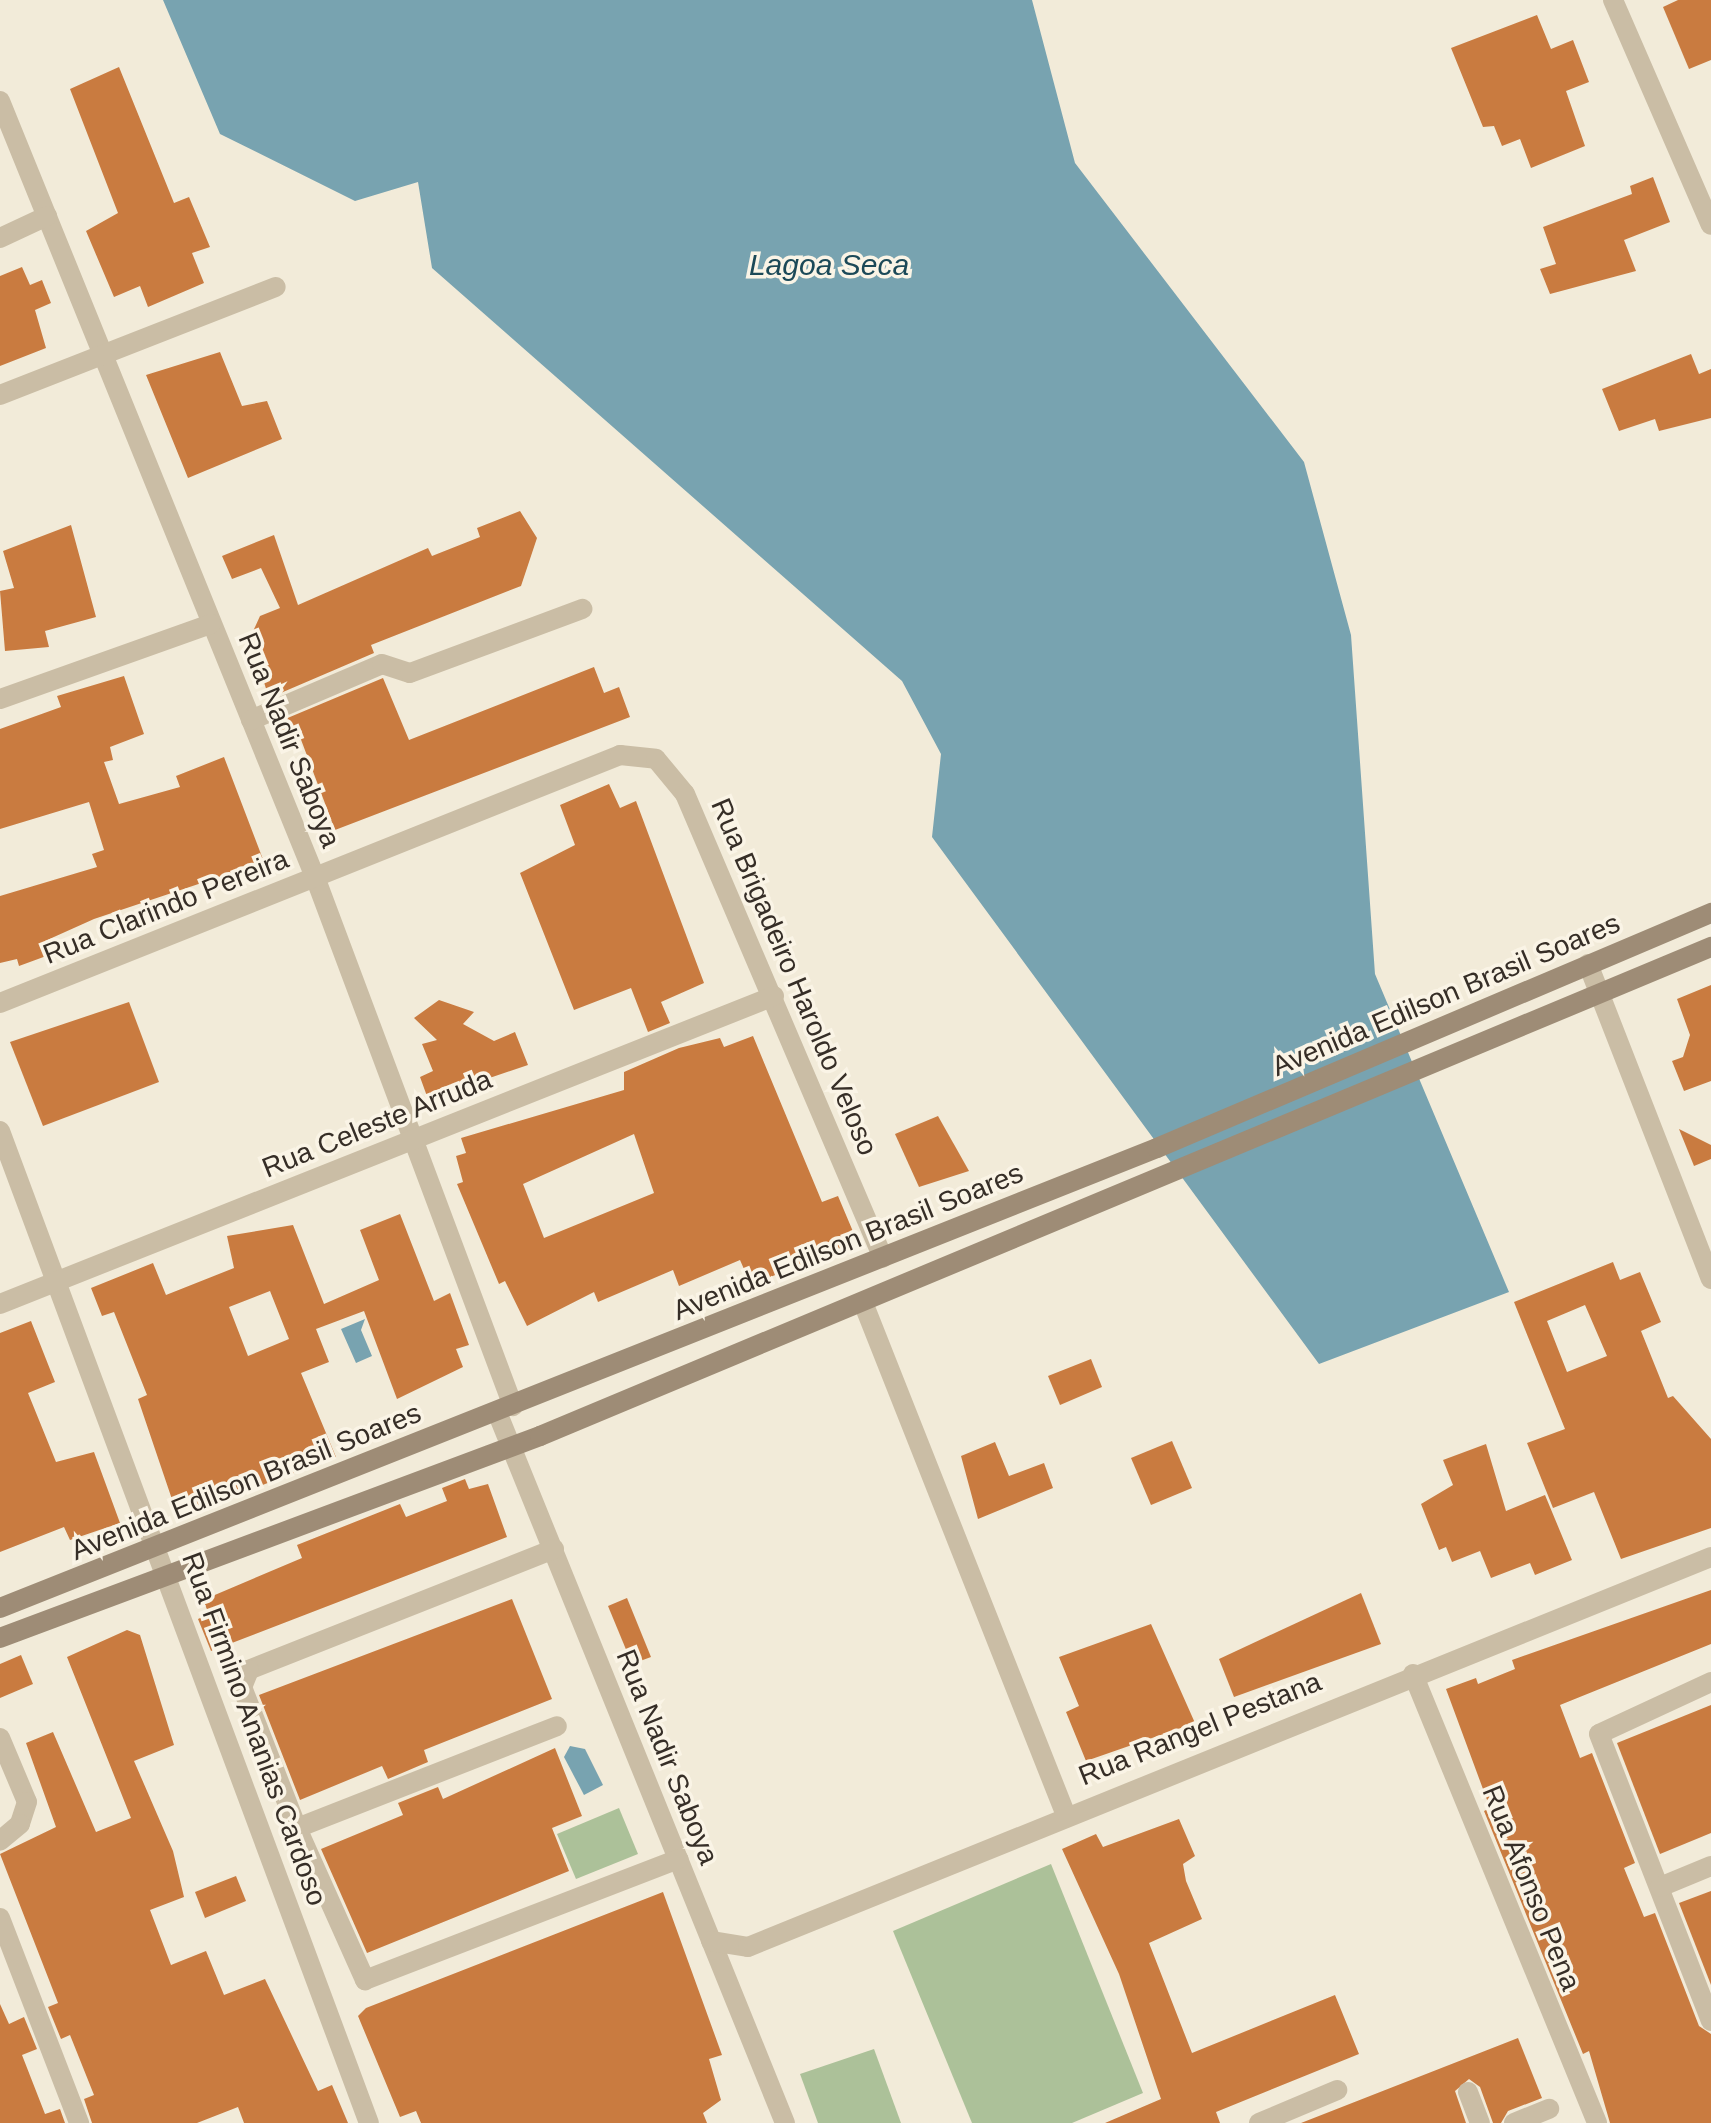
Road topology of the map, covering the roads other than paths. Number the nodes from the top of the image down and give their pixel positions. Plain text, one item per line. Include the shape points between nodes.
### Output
1 (1613, 0) edge
2 (0, 101) edge
3 (47, 216) junction
4 (1711, 225) edge
5 (0, 238) edge
6 (276, 287) dead end
7 (105, 359) junction
8 (0, 395) edge
9 (582, 609) dead end
10 (211, 624) junction
11 (0, 699) edge
12 (251, 720) junction
13 (620, 755) joint
14 (315, 877) junction
15 (1711, 913) edge
16 (1711, 947) edge
17 (1588, 964) junction
18 (1600, 995) junction
19 (774, 996) junction
20 (0, 1003) edge
21 (0, 1131) edge
22 (417, 1138) junction
23 (883, 1258) junction
24 (1711, 1279) edge
25 (57, 1282) junction
26 (0, 1304) edge
27 (864, 1305) junction
28 (505, 1409) junction
29 (510, 1448) junction
30 (554, 1549) junction
31 (158, 1550) junction
32 (1711, 1557) edge
33 (167, 1576) junction
34 (0, 1608) edge
35 (0, 1638) edge
36 (1413, 1674) junction
37 (1711, 1682) edge
38 (557, 1726) dead end
39 (0, 1738) edge
40 (1065, 1813) junction
41 (297, 1828) junction
42 (0, 1841) edge
43 (678, 1859) junction
44 (1711, 1866) edge
45 (1660, 1887) junction
46 (0, 1918) edge
47 (711, 1941) junction
48 (1711, 2021) edge
49 (1337, 2090) dead end
50 (1468, 2092) dead end
51 (1549, 2109) dead end
52 (79, 2123) edge
53 (369, 2123) edge
54 (785, 2123) edge
55 (1259, 2123) edge
56 (1480, 2123) edge
57 (1514, 2123) edge
58 (1597, 2123) edge

1 - 4 street
2 - 3 street, Rua Nadir Saboya
3 - 5 street
3 - 7 street, Rua Nadir Saboya
6 - 7 street
7 - 8 street
7 - 10 street, Rua Nadir Saboya
9 - 12 street via 410,673 382,664
10 - 11 street
10 - 12 street, Rua Nadir Saboya
12 - 14 street, Rua Nadir Saboya
13 - 14 street, Rua Clarindo Pereira
13 - 19 street, Rua Brigadeiro Haroldo Veloso via 656,759 672,773
14 - 20 street, Rua Clarindo Pereira
14 - 22 street, Rua Nadir Saboya
15 - 17 main road, Avenida Edilson Brasil Soares
16 - 18 main road, Avenida Edilson Brasil Soares
17 - 18 street
17 - 23 main road, Avenida Edilson Brasil Soares via 1404,1046
18 - 24 street
18 - 27 main road, Avenida Edilson Brasil Soares
19 - 22 street, Rua Celeste Arruda
19 - 23 street, Rua Brigadeiro Haroldo Veloso
21 - 25 street, Rua Firmino Ananias Cardoso
22 - 25 street, Rua Celeste Arruda
22 - 28 street, Rua Nadir Saboya
23 - 28 main road, Avenida Edilson Brasil Soares
25 - 26 street, Rua Celeste Arruda
25 - 31 street, Rua Firmino Ananias Cardoso
27 - 29 main road, Avenida Edilson Brasil Soares
27 - 40 street
28 - 29 street, Rua Nadir Saboya
28 - 31 main road, Avenida Edilson Brasil Soares
29 - 30 street, Rua Nadir Saboya
29 - 33 main road, Avenida Edilson Brasil Soares
30 - 41 street via 249,1670 242,1687
30 - 43 street, Rua Nadir Saboya
31 - 33 street, Rua Firmino Ananias Cardoso
31 - 34 main road, Avenida Edilson Brasil Soares
32 - 36 street, Rua Rangel Pestana
33 - 35 main road, Avenida Edilson Brasil Soares
33 - 53 street, Rua Firmino Ananias Cardoso
36 - 40 street, Rua Rangel Pestana
36 - 58 street, Rua Afonso Pena
37 - 45 street via 1599,1734
38 - 41 street
39 - 42 street via 27,1802 20,1824
40 - 47 street, Rua Rangel Pestana via 748,1947
41 - 43 street via 365,1980
43 - 47 street, Rua Nadir Saboya
44 - 45 street
45 - 48 street
46 - 52 street
47 - 54 street, Rua Nadir Saboya
49 - 55 street
50 - 56 street
51 - 57 street

